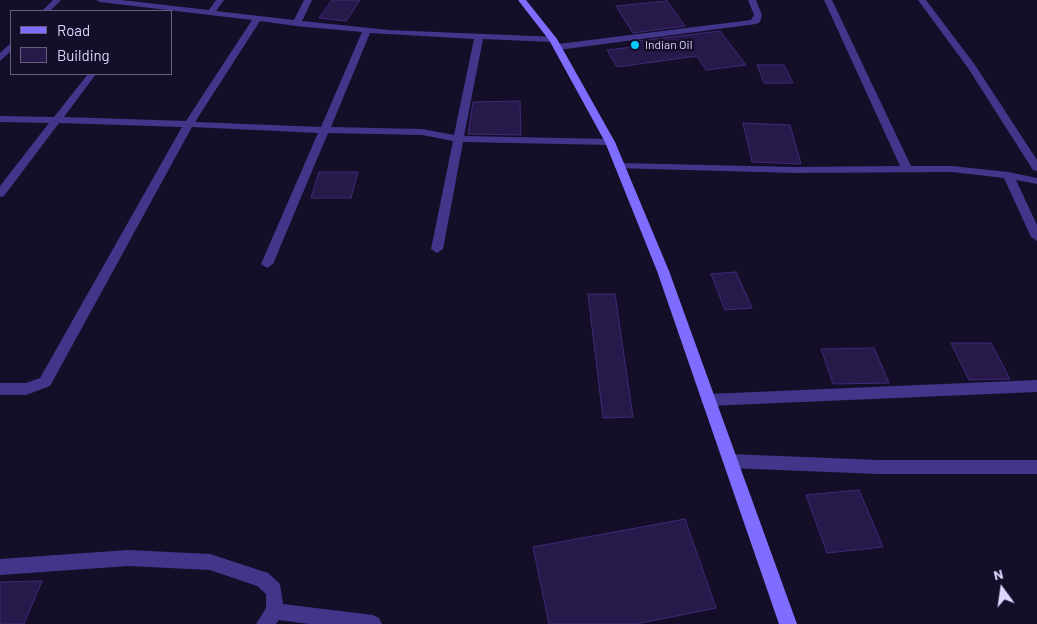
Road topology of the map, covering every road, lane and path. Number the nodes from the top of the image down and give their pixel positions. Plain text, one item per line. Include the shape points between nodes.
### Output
1 (57, 0) edge
2 (100, 0) edge
3 (220, 0) edge
4 (308, 0) edge
5 (522, 0) edge
6 (752, 0) edge
7 (828, 0) edge
8 (922, 0) edge
9 (128, 1) edge
10 (145, 8) edge
11 (47, 10) edge
12 (171, 10) edge
13 (172, 10) edge
14 (211, 13) junction
15 (257, 18) junction
16 (296, 24) junction
17 (366, 31) junction
18 (479, 36) junction
19 (555, 43) junction
20 (10, 47) edge
21 (0, 58) edge
22 (91, 75) edge
23 (0, 119) edge
24 (54, 121) junction
25 (188, 125) junction
26 (323, 130) junction
27 (457, 139) junction
28 (610, 142) junction
29 (619, 166) junction
30 (906, 168) junction
31 (1037, 168) edge
32 (1008, 175) junction
33 (1037, 181) edge
34 (0, 193) edge
35 (1037, 237) edge
36 (437, 249) dead end
37 (267, 264) dead end
38 (1037, 386) edge
39 (0, 389) edge
40 (708, 400) junction
41 (730, 461) junction
42 (1037, 468) edge
43 (0, 567) edge
44 (270, 617) edge
45 (372, 624) edge
46 (788, 624) edge

1 - 11 street
2 - 9 street
3 - 14 street
4 - 16 street
5 - 19 main road
6 - 19 street via 758,15 753,22
7 - 30 street
8 - 31 street via 972,67
9 - 10 street
10 - 12 street
13 - 14 street
14 - 15 street
15 - 16 street
15 - 25 street
16 - 17 street
17 - 18 street
17 - 26 street
18 - 19 street
18 - 27 street
19 - 28 main road
20 - 21 street
22 - 24 street
23 - 24 street
24 - 25 street
24 - 34 street
25 - 26 street
25 - 39 street via 45,382 26,389
26 - 27 street via 422,132
26 - 37 street
27 - 28 street
27 - 36 street
28 - 29 main road
29 - 30 street via 795,170
29 - 40 main road via 662,271
30 - 32 street
32 - 33 street
32 - 35 street
38 - 40 street
40 - 41 main road
41 - 42 street via 878,467
41 - 46 main road
43 - 44 street via 128,558 210,562 262,579 274,590
44 - 45 street

